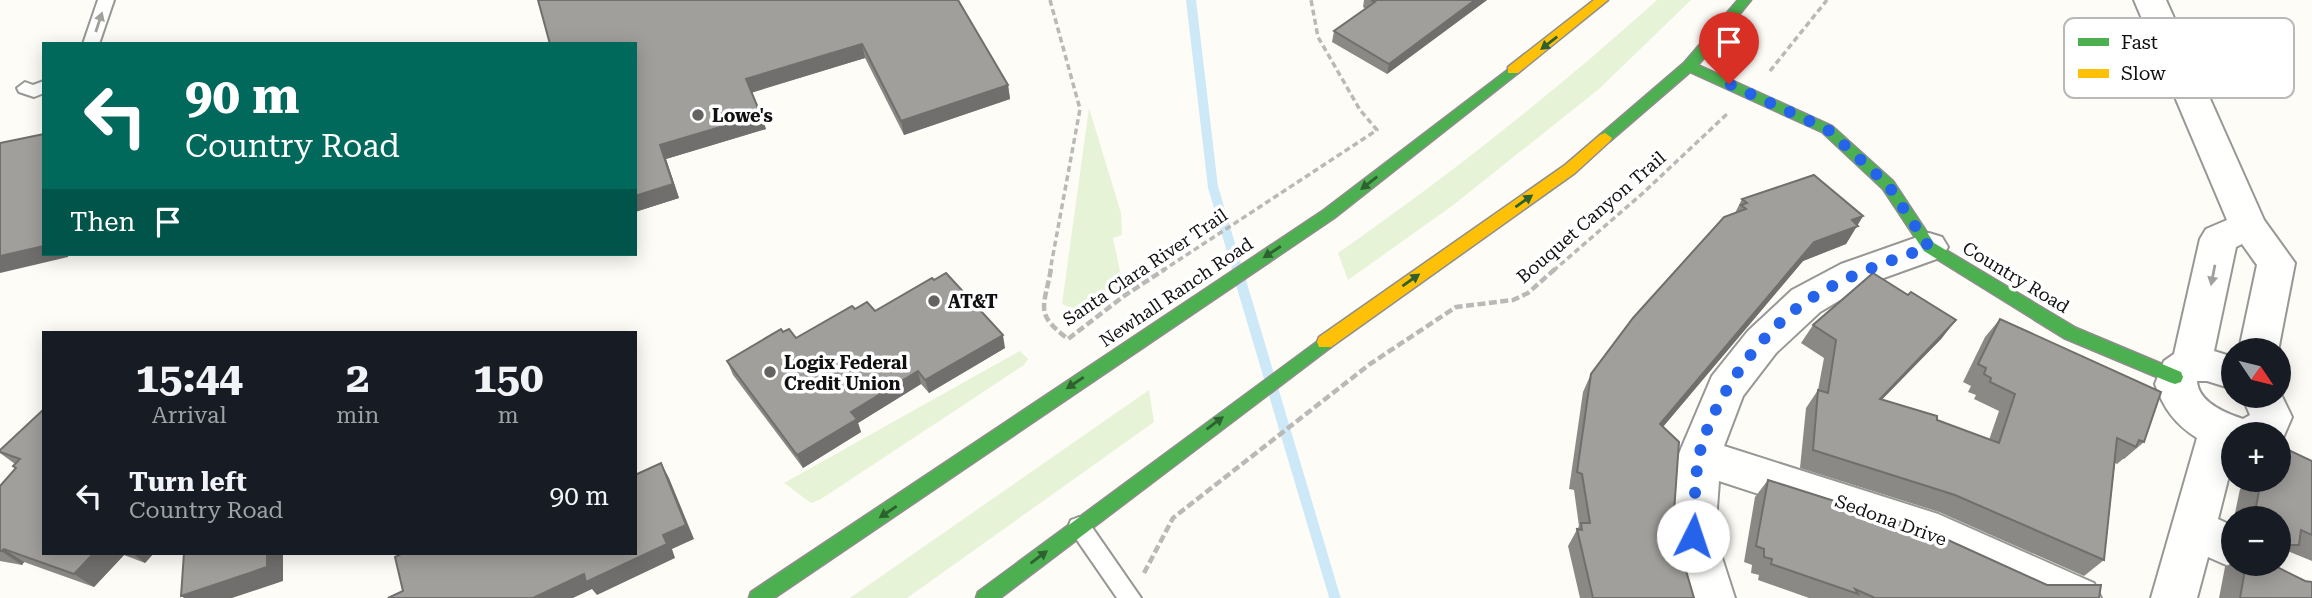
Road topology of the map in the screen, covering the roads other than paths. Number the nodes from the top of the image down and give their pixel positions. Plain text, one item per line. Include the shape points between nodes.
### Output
1 (106, 0) edge
2 (1602, 0) edge
3 (1745, 0) edge
4 (2150, 0) edge
5 (2158, 18) edge
6 (93, 42) edge
7 (1689, 66) junction
8 (24, 88) dead end
9 (42, 88) edge
10 (2192, 98) edge
11 (2248, 226) junction
12 (1929, 247) junction
13 (2261, 338) edge
14 (2221, 369) edge
15 (2183, 371) junction
16 (2221, 426) edge
17 (1699, 456) junction
18 (2221, 465) edge
19 (1079, 527) junction
20 (2192, 528) junction
21 (2221, 542) edge
22 (1135, 588) edge
23 (758, 598) edge
24 (985, 598) edge
25 (1712, 598) edge
26 (2078, 598) edge
27 (2175, 598) edge

6 -> 1 lane
2 -> 23 main road, Newhall Ranch Road via 1329,214
3 - 7 main road
4 - 5 street
7 - 12 main road, Country Road via 1827,129 1888,185
19 -> 7 main road via 1355,319 1570,169
8 - 9 lane
10 - 11 street
11 - 13 street via 2276,263
11 -> 15 street via 2220,239
12 - 15 main road, Country Road via 2070,333
12 - 17 street via 1854,274 1806,301 1762,341 1726,388
14 - 15 street via 2205,364
15 - 16 street via 2174,387 2190,412
17 - 25 street via 1693,536
17 - 26 street, Sedona Drive via 1922,528
18 - 20 street
19 - 22 lane
24 -> 19 main road
20 - 21 street
20 - 27 street

